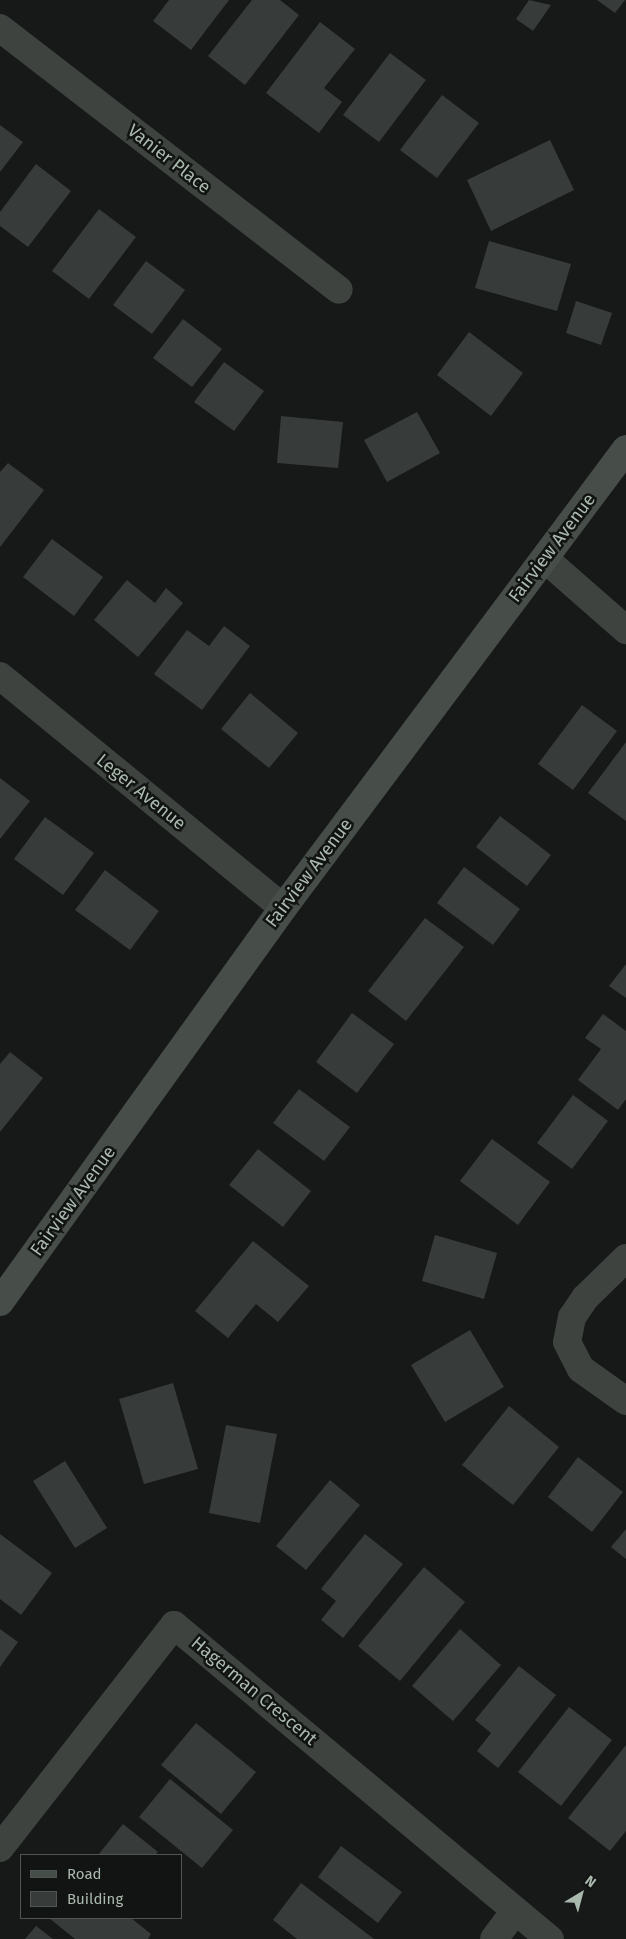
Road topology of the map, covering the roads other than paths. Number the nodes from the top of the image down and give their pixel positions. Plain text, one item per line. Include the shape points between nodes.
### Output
1 (0, 28) edge
2 (339, 290) dead end
3 (626, 449) edge
4 (545, 559) junction
5 (626, 630) edge
6 (0, 676) edge
7 (283, 908) junction
8 (626, 1258) edge
9 (4, 1287) edge
10 (626, 1401) edge
11 (0, 1848) edge
12 (515, 1911) junction
13 (494, 1939) edge
14 (550, 1939) edge

1 - 2 street, Vanier Place
3 - 4 main road, Fairview Avenue
4 - 5 street
4 - 7 main road, Fairview Avenue
6 - 7 street, Leger Avenue
7 - 9 main road, Fairview Avenue
8 - 10 street via 585,1298 572,1317 567,1342 581,1369
11 - 12 street, Hagerman Crescent via 174,1625
12 - 13 street
12 - 14 street, Hagerman Crescent

